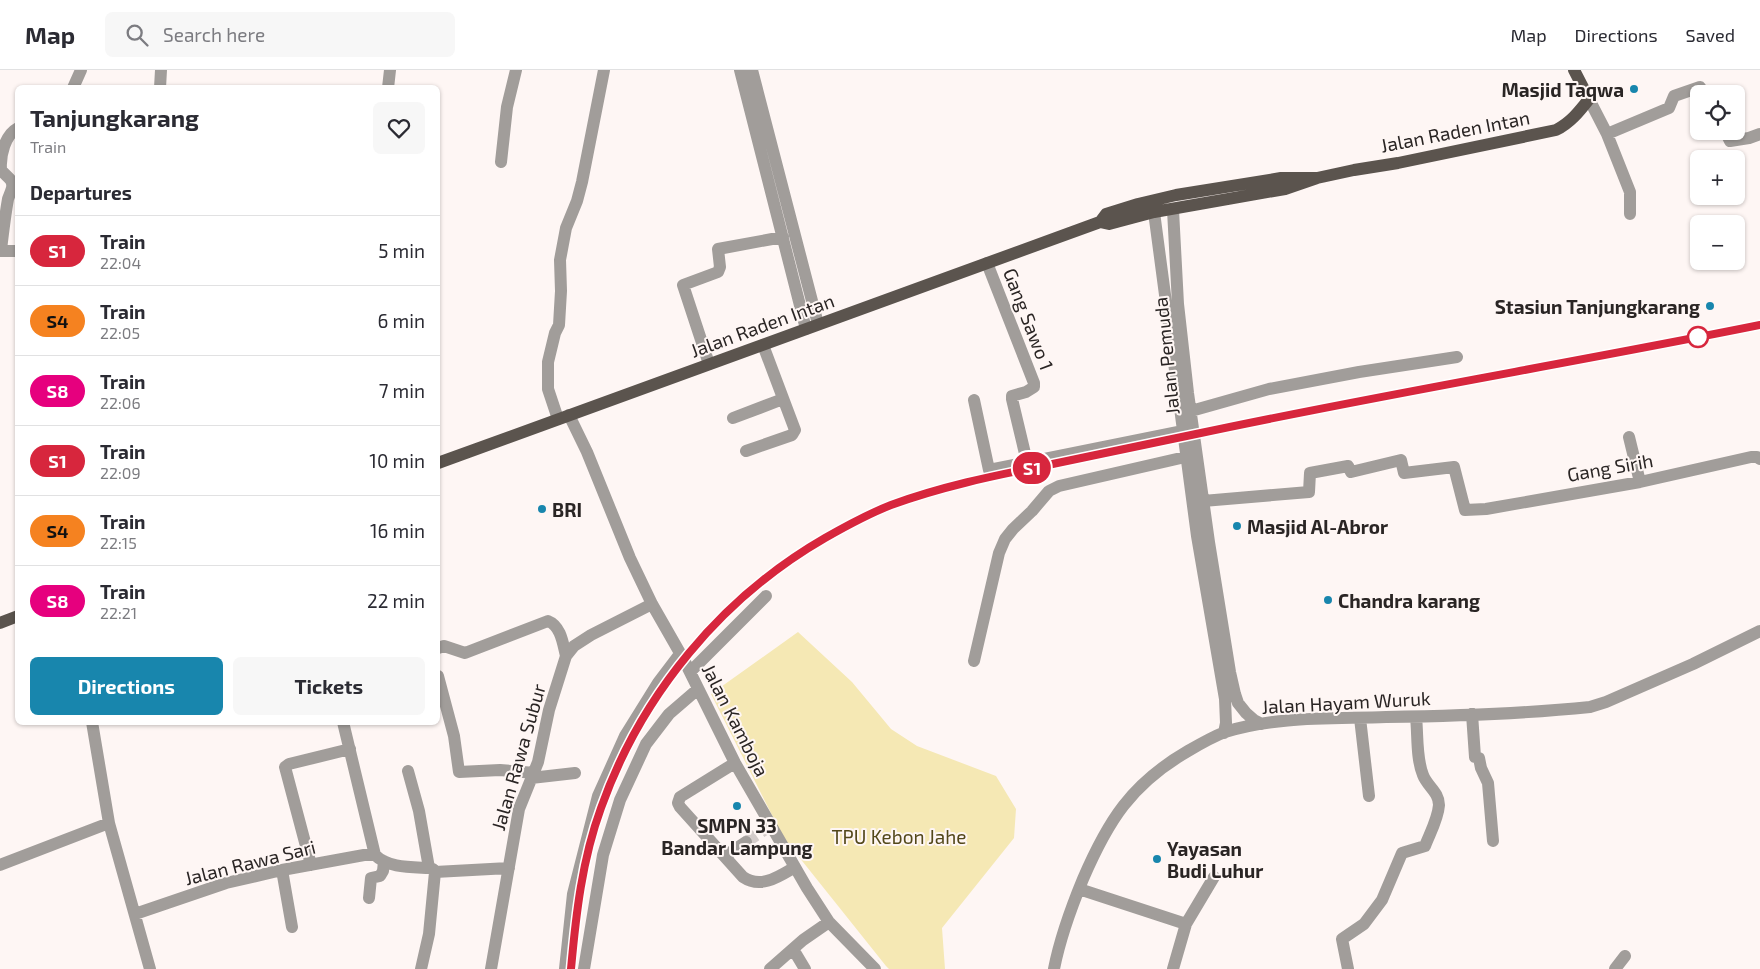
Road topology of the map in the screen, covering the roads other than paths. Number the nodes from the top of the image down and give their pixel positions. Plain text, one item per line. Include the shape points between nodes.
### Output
1 (81, 70) edge
2 (161, 70) edge
3 (390, 70) edge
4 (516, 70) edge
5 (604, 70) edge
6 (740, 70) edge
7 (752, 70) edge
8 (1574, 70) edge
9 (74, 85) edge
10 (160, 85) edge
11 (388, 85) edge
12 (1690, 90) edge
13 (1589, 99) junction
14 (15, 129) edge
15 (1607, 134) junction
16 (1760, 134) edge
17 (1745, 138) edge
18 (501, 162) dead end
19 (1318, 178) junction
20 (1173, 210) junction
21 (1154, 212) junction
22 (1630, 214) dead end
23 (1100, 222) junction
24 (783, 237) junction
25 (0, 251) edge
26 (15, 251) edge
27 (987, 262) junction
28 (1177, 277) junction
29 (1163, 278) junction
30 (818, 324) junction
31 (806, 329) junction
32 (762, 345) junction
33 (1457, 357) dead end
34 (709, 364) junction
35 (1183, 393) junction
36 (783, 399) junction
37 (974, 400) dead end
38 (1192, 411) junction
39 (564, 417) junction
40 (733, 418) dead end
41 (1183, 431) junction
42 (1629, 437) dead end
43 (746, 452) dead end
44 (1187, 457) junction
45 (1760, 459) edge
46 (440, 462) edge
47 (1027, 462) junction
48 (1640, 482) junction
49 (1203, 501) junction
50 (766, 596) dead end
51 (652, 604) junction
52 (15, 617) edge
53 (0, 623) edge
54 (1760, 631) edge
55 (440, 647) edge
56 (680, 654) junction
57 (566, 656) junction
58 (974, 660) dead end
59 (690, 672) junction
60 (440, 684) edge
61 (698, 689) junction
62 (1472, 714) junction
63 (1416, 717) junction
64 (1360, 718) junction
65 (1262, 724) junction
66 (93, 725) edge
67 (344, 725) edge
68 (1224, 733) junction
69 (350, 749) junction
70 (734, 763) junction
71 (408, 771) dead end
72 (574, 773) dead end
73 (533, 775) junction
74 (1369, 796) dead end
75 (109, 823) junction
76 (1493, 840) dead end
77 (746, 842) tunnel mouth
78 (724, 856) junction
79 (380, 858) junction
80 (0, 865) edge
81 (311, 865) junction
82 (795, 867) junction
83 (509, 868) junction
84 (282, 870) junction
85 (432, 870) junction
86 (1214, 877) dead end
87 (1079, 889) junction
88 (369, 898) dead end
89 (135, 914) junction
90 (829, 922) junction
91 (1186, 924) junction
92 (292, 927) dead end
93 (793, 949) junction
94 (1625, 956) dead end
95 (150, 969) edge
96 (421, 969) edge
97 (491, 969) edge
98 (565, 969) edge
99 (584, 969) edge
100 (770, 969) edge
101 (805, 969) edge
102 (875, 969) edge
103 (1054, 969) edge
104 (1173, 969) edge
105 (1348, 969) edge
106 (1615, 969) edge

1 - 9 street
2 - 10 street
3 - 11 street
4 - 18 street via 506,107
5 - 39 street, Jalan Kamboja via 582,182 566,228 560,260 559,325 548,362 548,388
6 - 24 street
7 - 30 street
8 - 13 main road
12 - 15 street via 1674,96 1669,108
13 - 15 street
13 - 19 main road, Jalan Raden Intan via 1574,117 1556,130
14 - 25 street via 3,144 0,160 1,170 12,182
15 - 22 street via 1630,192
16 - 17 street
19 - 20 main road, Jalan Raden Intan via 1285,189
19 - 23 main road, Jalan Raden Intan via 1281,178 1176,195 1106,214
20 - 21 main road, Jalan Raden Intan
20 - 28 street, Jalan Pemuda
21 - 23 main road, Jalan Raden Intan via 1109,224
21 - 29 street, Jalan Pemuda
23 - 27 main road, Jalan Raden Intan
24 - 31 street
24 - 34 street via 718,249 718,272 683,285
25 - 26 street
27 - 30 main road, Jalan Raden Intan
27 - 47 street, Gang Sawo 1 via 1034,383 1030,390 1012,396
28 - 29 street
28 - 35 street, Jalan Pemuda
29 - 35 street, Jalan Pemuda
30 - 31 main road, Jalan Raden Intan
31 - 32 main road, Jalan Raden Intan
32 - 34 main road, Jalan Raden Intan
32 - 36 street
33 - 38 street via 1269,390
34 - 39 main road, Jalan Raden Intan
35 - 38 street, Jalan Pemuda
35 - 41 street, Jalan Pemuda
36 - 40 street
36 - 43 street via 795,430 792,435
37 - 47 street via 989,470
38 - 44 street, Jalan Pemuda
39 - 46 main road, Jalan Raden Intan
39 - 51 street, Jalan Kamboja via 587,452
41 - 44 street, Jalan Pemuda
41 - 47 street
42 - 48 street
44 - 49 street, Jalan Pemuda
44 - 58 street via 1059,486 1049,492 1005,539 996,563
44 - 68 street, Jalan Pemuda via 1198,543 1226,699
45 - 48 street, Gang Sirih via 1751,457
48 - 49 street, Gang Sirih via 1465,510 1454,467 1404,473 1401,460 1351,472 1348,466 1310,473 1309,492
49 - 65 street, Jalan Pemuda via 1235,694 1246,713
50 - 59 street
51 - 56 street, Jalan Kamboja
51 - 57 street via 592,635 574,646
52 - 53 main road
54 - 62 street, Jalan Hayam Wuruk via 1693,664 1598,704 1580,708
55 - 57 street via 465,653 548,620 558,629
56 - 59 street, Jalan Kamboja
56 - 98 street via 625,736 598,796 573,894
57 - 73 street, Jalan Rawa Subur
59 - 61 street, Jalan Kamboja
60 - 73 street via 454,736 459,772 500,770
61 - 70 street, Jalan Kamboja
61 - 99 street via 669,714 646,744 620,800 603,855
62 - 63 street, Jalan Hayam Wuruk
62 - 76 street via 1475,757 1480,758 1480,768 1488,783
63 - 64 street, Jalan Hayam Wuruk
63 - 105 street via 1422,774 1438,799 1436,818 1425,846 1402,853 1382,900 1364,924 1342,939
64 - 65 street, Jalan Hayam Wuruk
64 - 74 street
65 - 68 street, Jalan Hayam Wuruk
66 - 75 street
67 - 69 street
68 - 87 street, Jalan Hayam Wuruk via 1168,762 1134,792 1106,830
69 - 79 street
69 - 81 street via 284,767
70 - 78 street via 678,799 680,807
70 - 82 street, Jalan Kamboja via 768,828
71 - 85 street
72 - 73 street
73 - 83 street, Jalan Rawa Subur via 519,809
75 - 80 street
75 - 89 street
77 - 78 street
78 - 82 street via 749,881 767,881
79 - 81 street, Jalan Rawa Sari via 364,855
79 - 85 street, Jalan Rawa Sari via 392,864
79 - 88 street via 383,871 380,876 371,878
81 - 84 street, Jalan Rawa Sari
82 - 90 street, Jalan Kamboja
83 - 85 street, Jalan Rawa Sari
83 - 97 street, Jalan Rawa Subur
84 - 89 street, Jalan Rawa Sari via 226,883
84 - 92 street
85 - 96 street via 429,934
86 - 91 street
87 - 91 street
87 - 103 street, Jalan Hayam Wuruk
89 - 95 street
90 - 93 street
90 - 102 street, Jalan Kamboja
91 - 104 street
93 - 100 street
93 - 101 street
94 - 106 street

